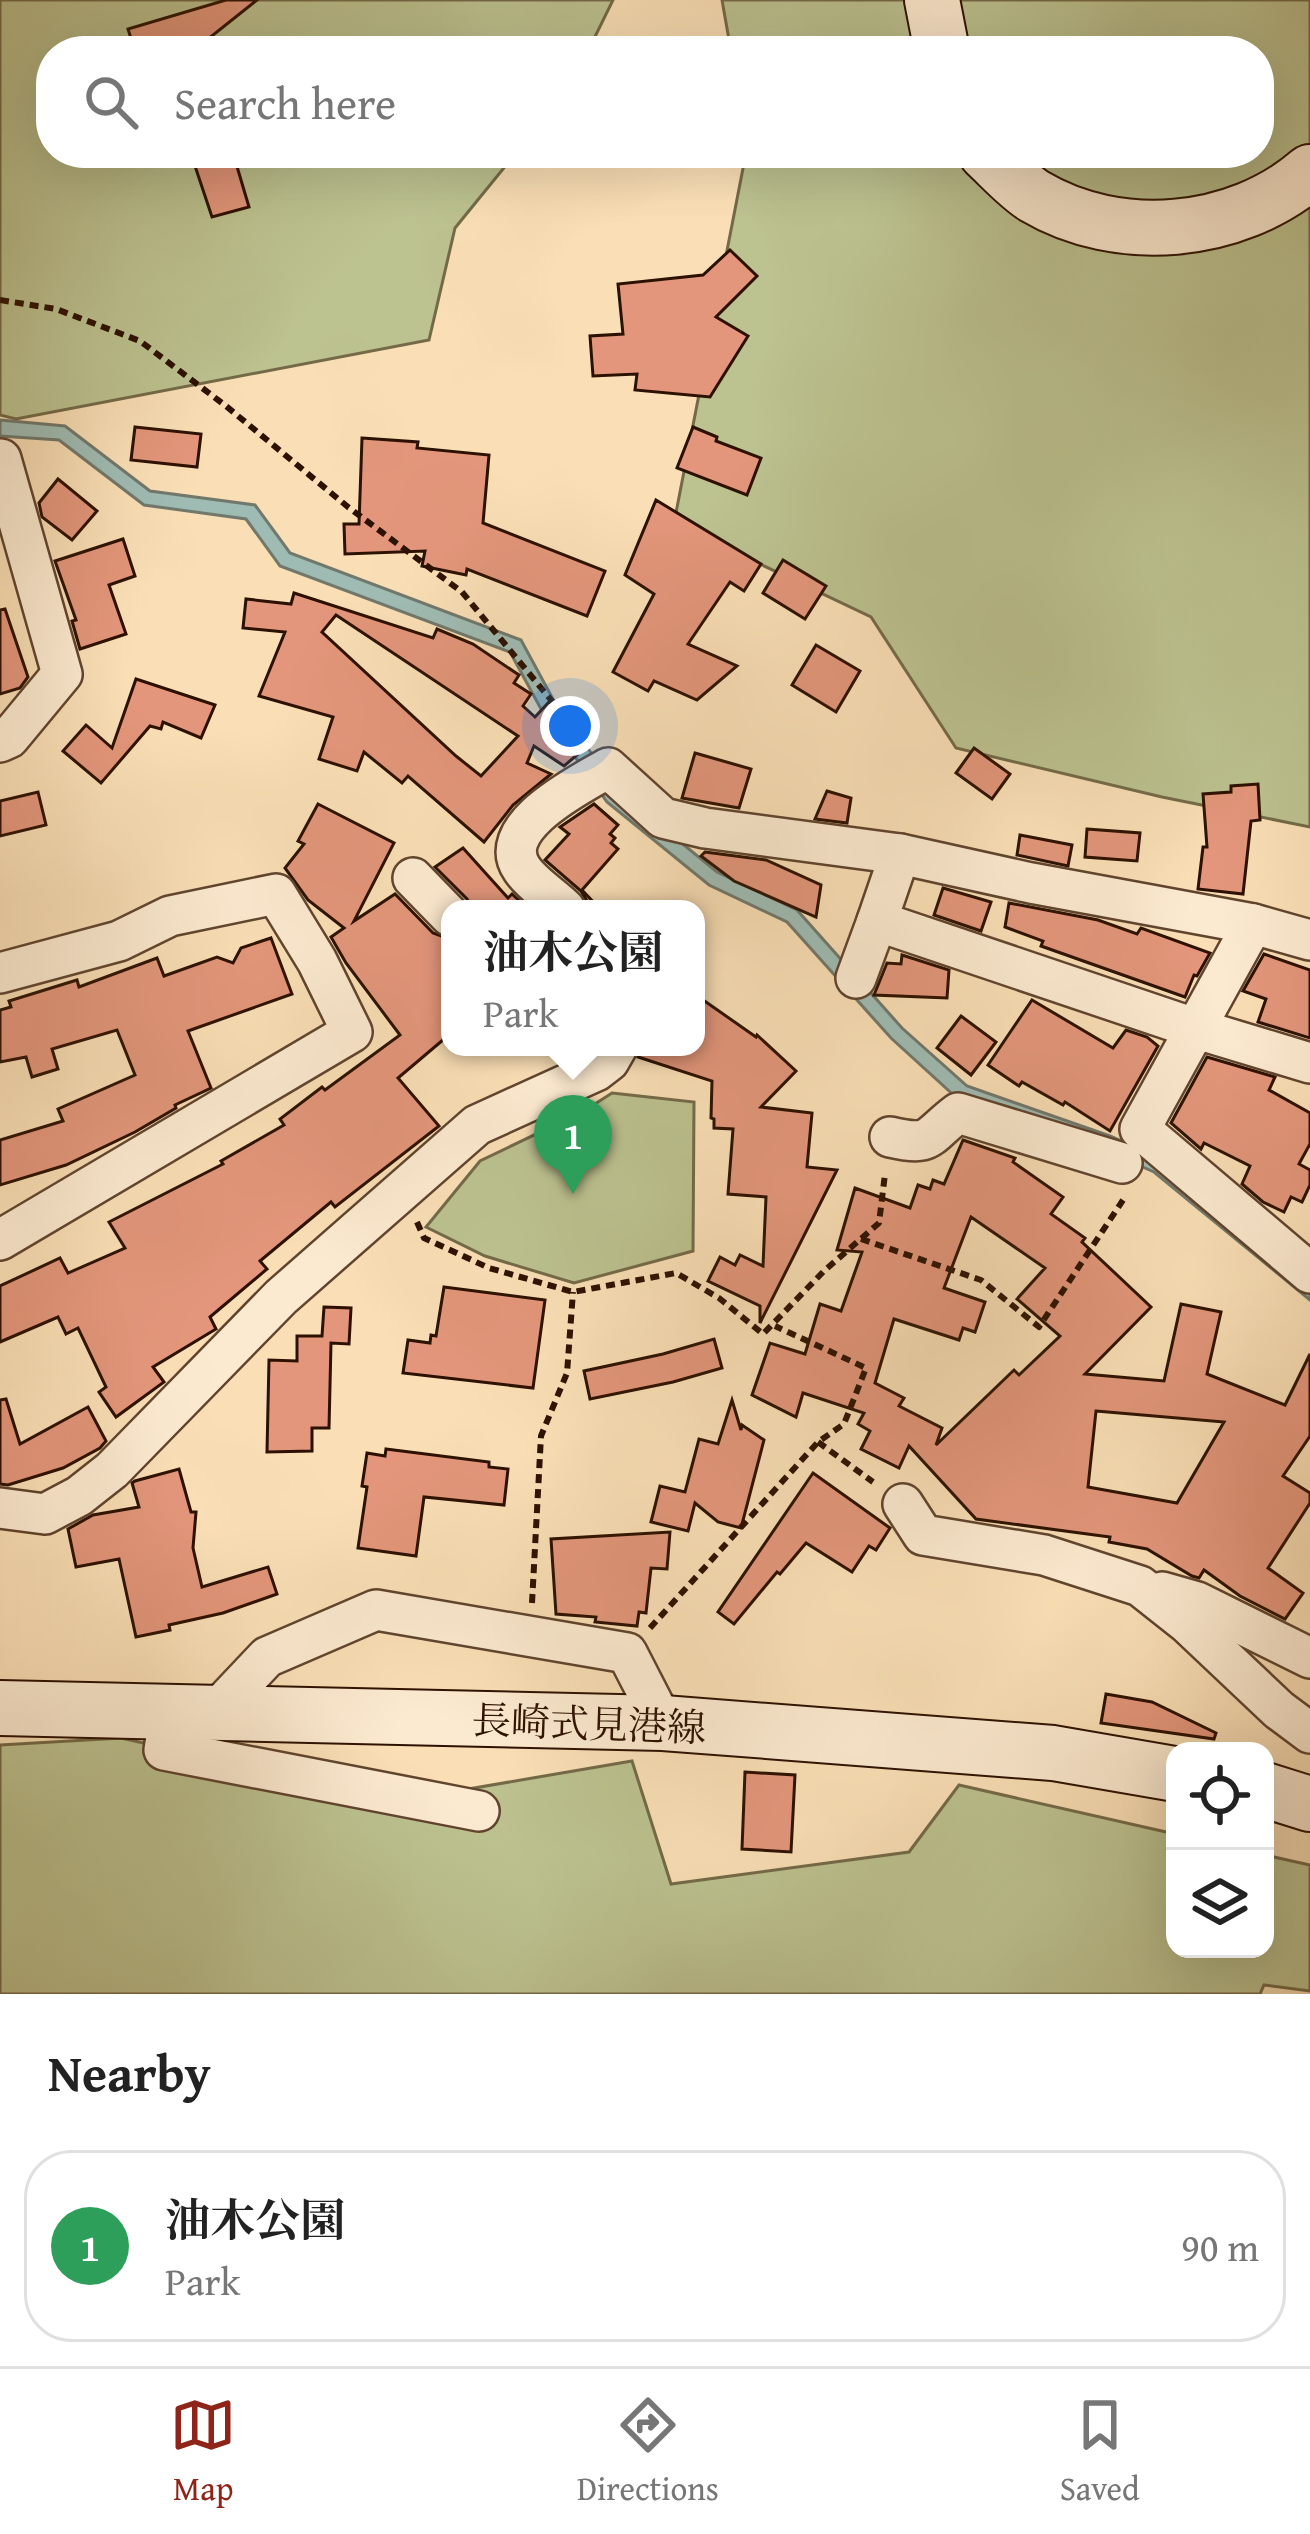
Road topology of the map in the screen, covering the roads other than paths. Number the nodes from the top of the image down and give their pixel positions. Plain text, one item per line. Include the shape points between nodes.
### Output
1 (932, 0) edge
2 (939, 36) edge
3 (1002, 168) edge
4 (1310, 172) edge
5 (1, 459) edge
6 (0, 742) edge
7 (900, 854) junction
8 (412, 878) dead end
9 (555, 900) edge
10 (441, 907) edge
11 (877, 921) junction
12 (1253, 924) junction
13 (1310, 940) edge
14 (0, 973) edge
15 (856, 979) dead end
16 (1194, 1028) junction
17 (1310, 1063) edge
18 (599, 1064) edge
19 (890, 1137) road end
20 (1129, 1164) junction
21 (0, 1240) edge
22 (1310, 1274) edge
23 (902, 1504) road end
24 (0, 1508) edge
25 (1140, 1586) junction
26 (1310, 1658) edge
27 (0, 1708) edge
28 (192, 1712) junction
29 (662, 1723) junction
30 (1310, 1733) edge
31 (1166, 1772) edge
32 (1274, 1793) edge
33 (1310, 1804) edge
34 (478, 1811) dead end

1 - 2 main road
3 - 4 main road via 1031,194 1090,221 1168,228 1221,219 1286,192
5 - 6 street via 62,674
7 - 9 street via 663,818 608,769 550,802 522,832 520,867
7 - 11 street
7 - 12 street
8 - 10 street
11 - 15 street
11 - 16 street
12 - 13 street
12 - 16 street
14 - 21 street via 119,941 170,916 276,894 352,1032
16 - 17 street
16 - 20 street
18 - 24 street via 477,1125 281,1297 80,1496 45,1514
19 - 20 street via 927,1141 958,1113
20 - 22 street
23 - 25 street via 923,1535 1044,1555
25 - 26 street via 1197,1602
25 - 30 street
27 - 28 main road, 長崎式見港線
28 - 29 main road, 長崎式見港線
28 - 29 street via 267,1657 376,1610 628,1653
28 - 34 street via 164,1750
29 - 31 main road, 長崎式見港線 via 1053,1753
32 - 33 main road

